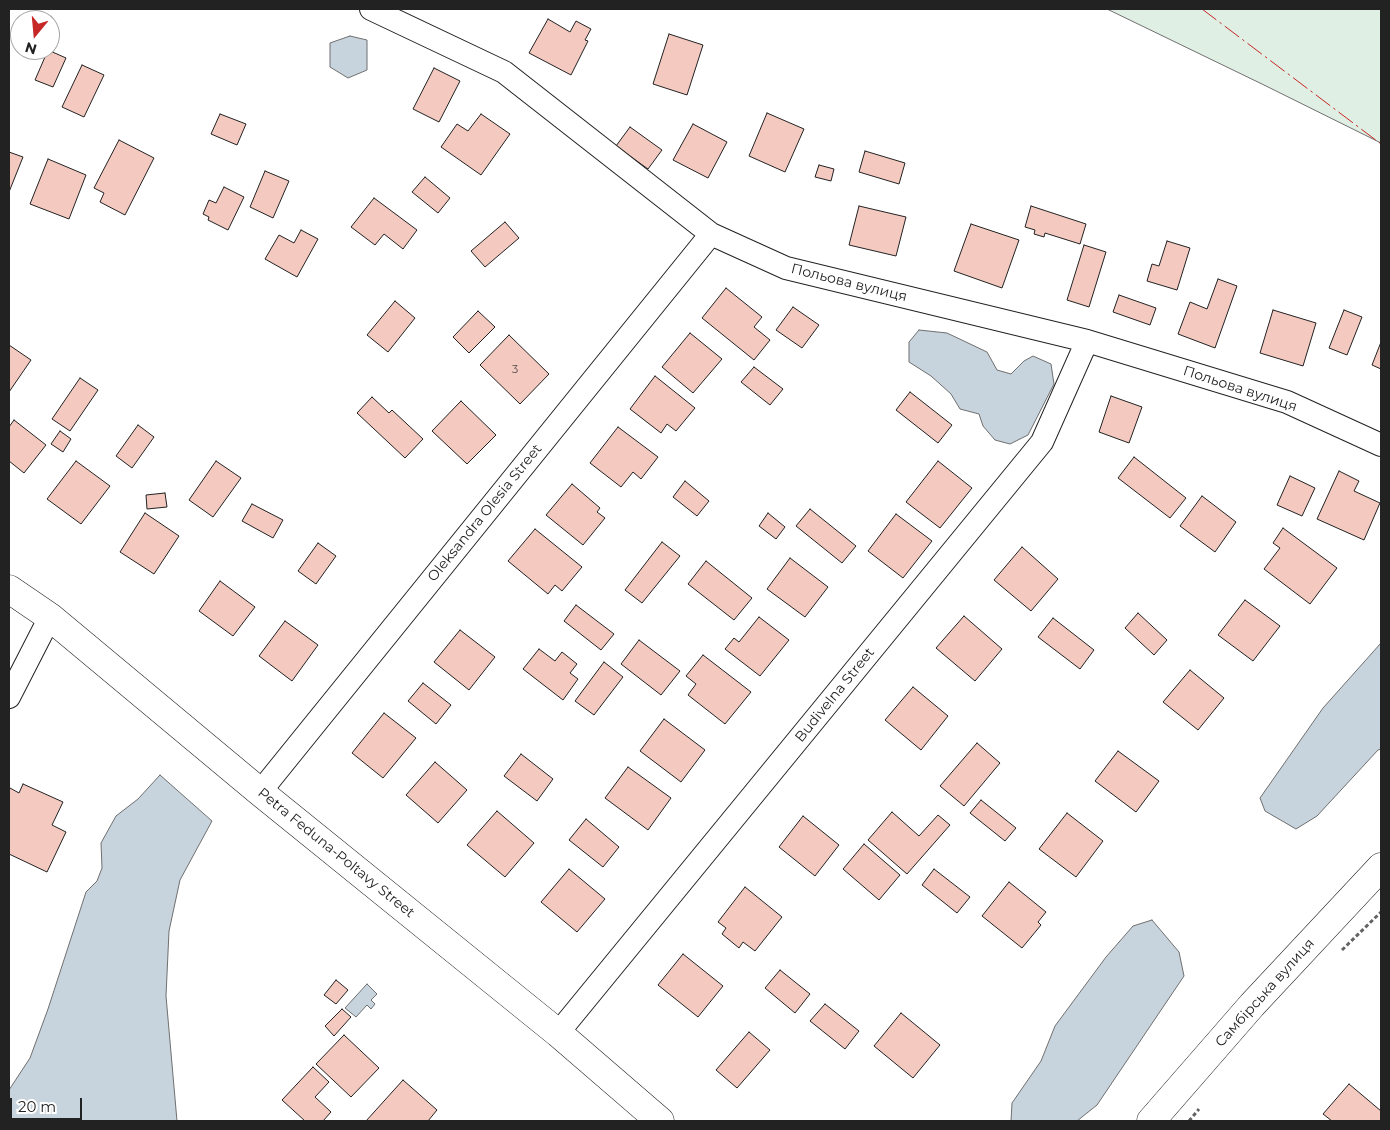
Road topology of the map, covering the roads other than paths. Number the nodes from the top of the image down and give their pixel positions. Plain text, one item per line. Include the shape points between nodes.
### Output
1 (371, 9) edge
2 (711, 234) junction
3 (1087, 341) junction
4 (1381, 445) edge
5 (9, 589) edge
6 (50, 617) junction
7 (9, 697) edge
8 (260, 792) junction
9 (1381, 867) edge
10 (558, 1034) junction
11 (660, 1121) edge
12 (1151, 1121) edge

1 - 2 street, Польова вулиця via 504,72
2 - 3 street, Польова вулиця via 786,268
2 - 8 street, Oleksandra Olesia Street
3 - 4 street, Польова вулиця via 1287,402
3 - 10 street, Budivelna Street via 1042,442
5 - 6 street, Petra Feduna-Poltavy Street
6 - 7 street
6 - 8 street, Petra Feduna-Poltavy Street
8 - 10 street, Petra Feduna-Poltavy Street
9 - 12 street, Самбірська вулиця via 1252,1005
10 - 11 street, Petra Feduna-Poltavy Street

